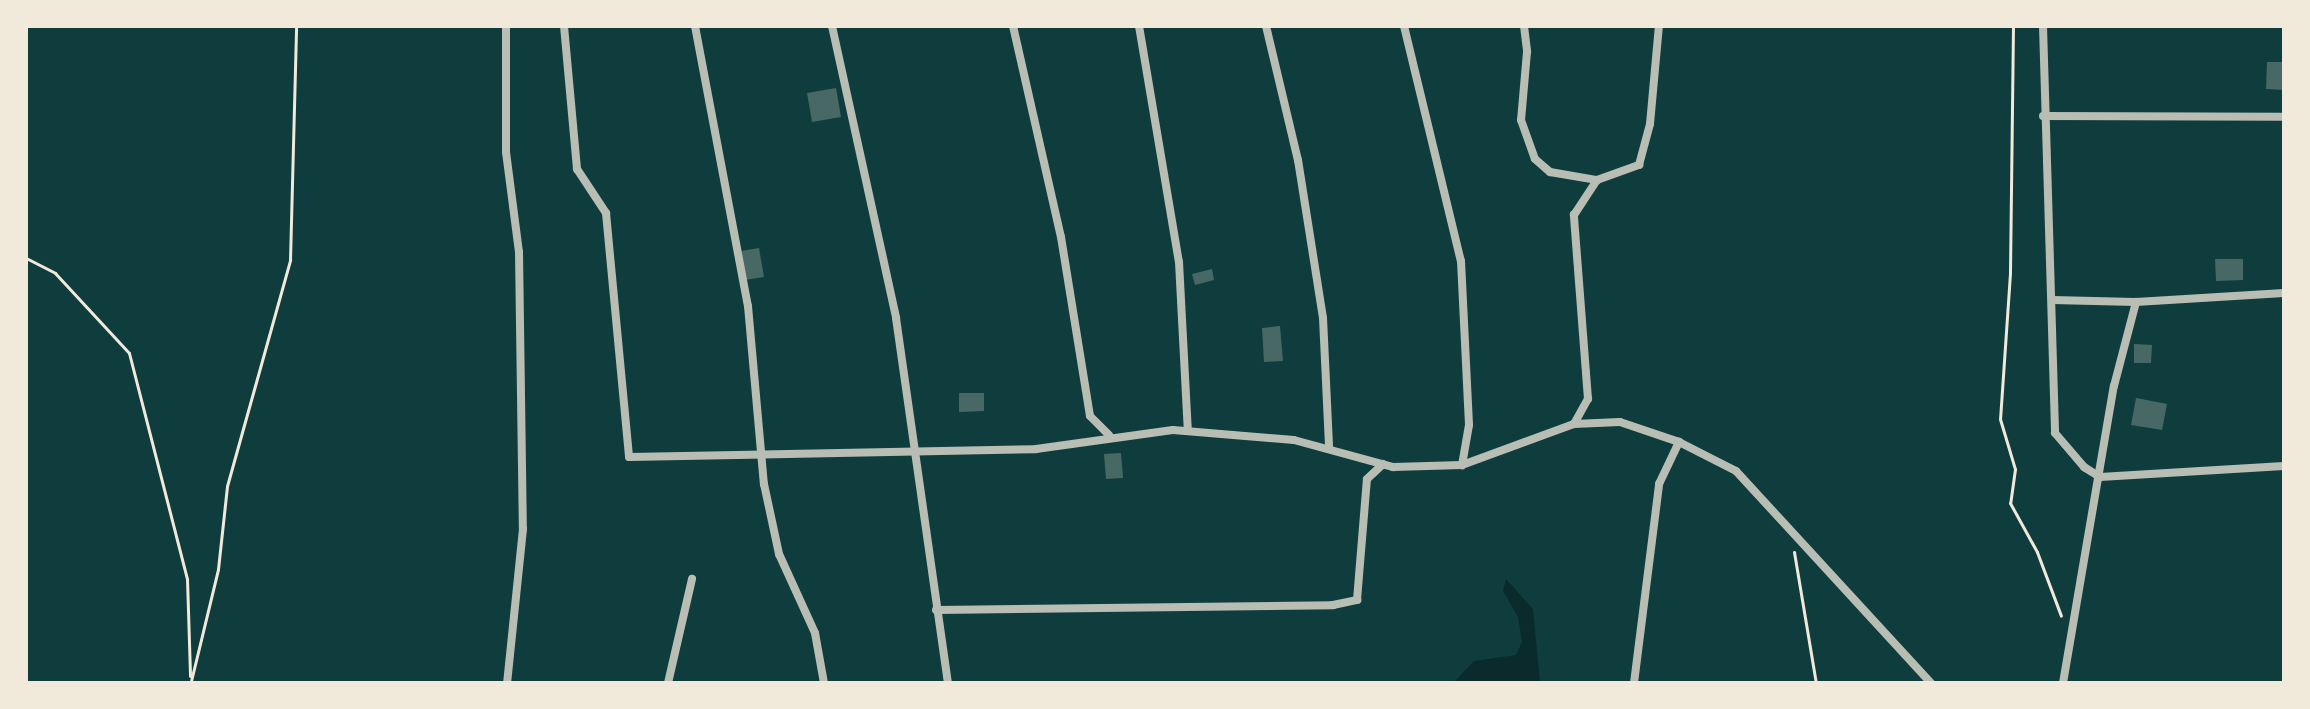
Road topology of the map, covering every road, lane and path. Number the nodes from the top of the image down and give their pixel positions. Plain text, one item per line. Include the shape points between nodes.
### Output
1 (296, 26) edge
2 (506, 26) edge
3 (564, 26) edge
4 (695, 26) edge
5 (832, 26) edge
6 (1013, 26) edge
7 (1139, 26) edge
8 (1266, 26) edge
9 (1404, 26) edge
10 (1524, 26) edge
11 (1659, 26) edge
12 (2013, 26) edge
13 (2043, 26) edge
14 (2043, 116) junction
15 (2284, 117) edge
16 (1597, 180) junction
17 (26, 258) edge
18 (2284, 293) edge
19 (2052, 300) junction
20 (2136, 302) junction
21 (1574, 424) junction
22 (1188, 431) junction
23 (1109, 435) junction
24 (1679, 442) junction
25 (1329, 447) junction
26 (912, 451) junction
27 (762, 457) junction
28 (1383, 464) junction
29 (1462, 465) junction
30 (2284, 466) edge
31 (2100, 477) junction
32 (1786, 525) junction
33 (692, 579) dead end
34 (936, 610) junction
35 (2069, 643) junction
36 (191, 682) edge
37 (507, 683) edge
38 (668, 683) edge
39 (824, 683) edge
40 (948, 683) edge
41 (1634, 683) edge
42 (1816, 683) edge
43 (1931, 683) edge
44 (2063, 683) edge

1 - 36 path via 290,260 227,486 218,569
2 - 37 street via 506,152 519,252 523,529
3 - 27 street via 577,169 606,213 629,457
4 - 27 street via 748,306
5 - 26 street via 896,318
6 - 23 street via 1061,237 1090,416
7 - 22 street via 1179,262
8 - 25 street via 1298,160 1323,318
9 - 29 street via 1461,261 1469,425
10 - 16 street via 1521,120 1535,159 1550,172
11 - 16 street via 1650,124 1639,165
12 - 35 path via 2010,273 2000,419 2015,469 2010,503 2054,592
13 - 14 street
14 - 15 street
14 - 19 street
16 - 21 street via 1574,215 1588,386 1588,399
17 - 36 path via 55,273 129,353 187,579
18 - 20 street
19 - 20 street
19 - 31 street via 2055,433 2084,467
20 - 31 street via 2114,386
21 - 24 street via 1620,422
21 - 29 street
22 - 23 street
22 - 25 street
23 - 26 street via 1036,449
24 - 32 street via 1736,471
24 - 41 street via 1659,484
25 - 28 street
26 - 27 street
26 - 34 street
27 - 39 street via 779,554 815,633
28 - 29 street
28 - 34 street via 1367,479 1357,600 1333,605
30 - 31 street
31 - 35 street
32 - 42 path
32 - 43 street
33 - 38 street
34 - 40 street
35 - 44 street

